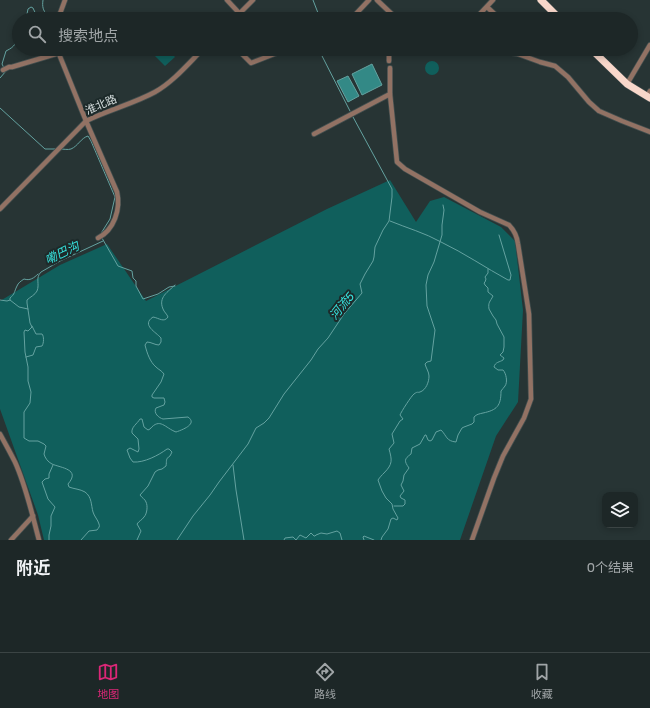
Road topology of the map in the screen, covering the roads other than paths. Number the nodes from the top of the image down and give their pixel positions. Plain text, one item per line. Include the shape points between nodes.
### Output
1 (65, 0) edge
2 (227, 0) edge
3 (254, 0) edge
4 (369, 0) edge
5 (377, 0) edge
6 (494, 0) edge
7 (541, 0) edge
8 (487, 7) junction
9 (61, 12) edge
10 (238, 12) edge
11 (242, 12) edge
12 (358, 12) edge
13 (390, 12) edge
14 (482, 12) edge
15 (492, 12) edge
16 (553, 12) edge
17 (650, 45) edge
18 (44, 56) edge
19 (60, 56) edge
20 (196, 56) edge
21 (244, 56) edge
22 (269, 56) edge
23 (389, 56) edge
24 (524, 56) edge
25 (598, 56) edge
26 (389, 61) dead end
27 (390, 68) dead end
28 (3, 70) dead end
29 (626, 84) junction
30 (390, 94) junction
31 (649, 95) edge
32 (86, 121) junction
33 (650, 132) edge
34 (314, 134) dead end
35 (0, 209) edge
36 (101, 237) dead end
37 (0, 434) edge
38 (33, 516) junction
39 (10, 540) edge
40 (39, 540) edge
41 (472, 540) edge

1 - 9 street
2 - 10 street
3 - 11 street
4 - 12 street
5 - 13 street
6 - 8 street
7 - 16 highway
8 - 14 street
8 - 15 street
17 - 29 street
18 - 28 street
19 - 32 street
20 - 32 street, 淮北路 via 156,91 138,101
21 - 22 street via 251,63
23 - 26 street
24 - 33 street via 555,66 599,111
25 - 29 highway
27 - 30 street
29 - 31 highway
30 - 34 street
30 - 41 street via 397,162 480,212 509,226 515,233 518,244 529,314 531,399 524,418 503,456
32 - 35 street, 淮北路
32 - 36 street via 119,200 111,228
37 - 38 street via 19,473
38 - 39 street
38 - 40 street

